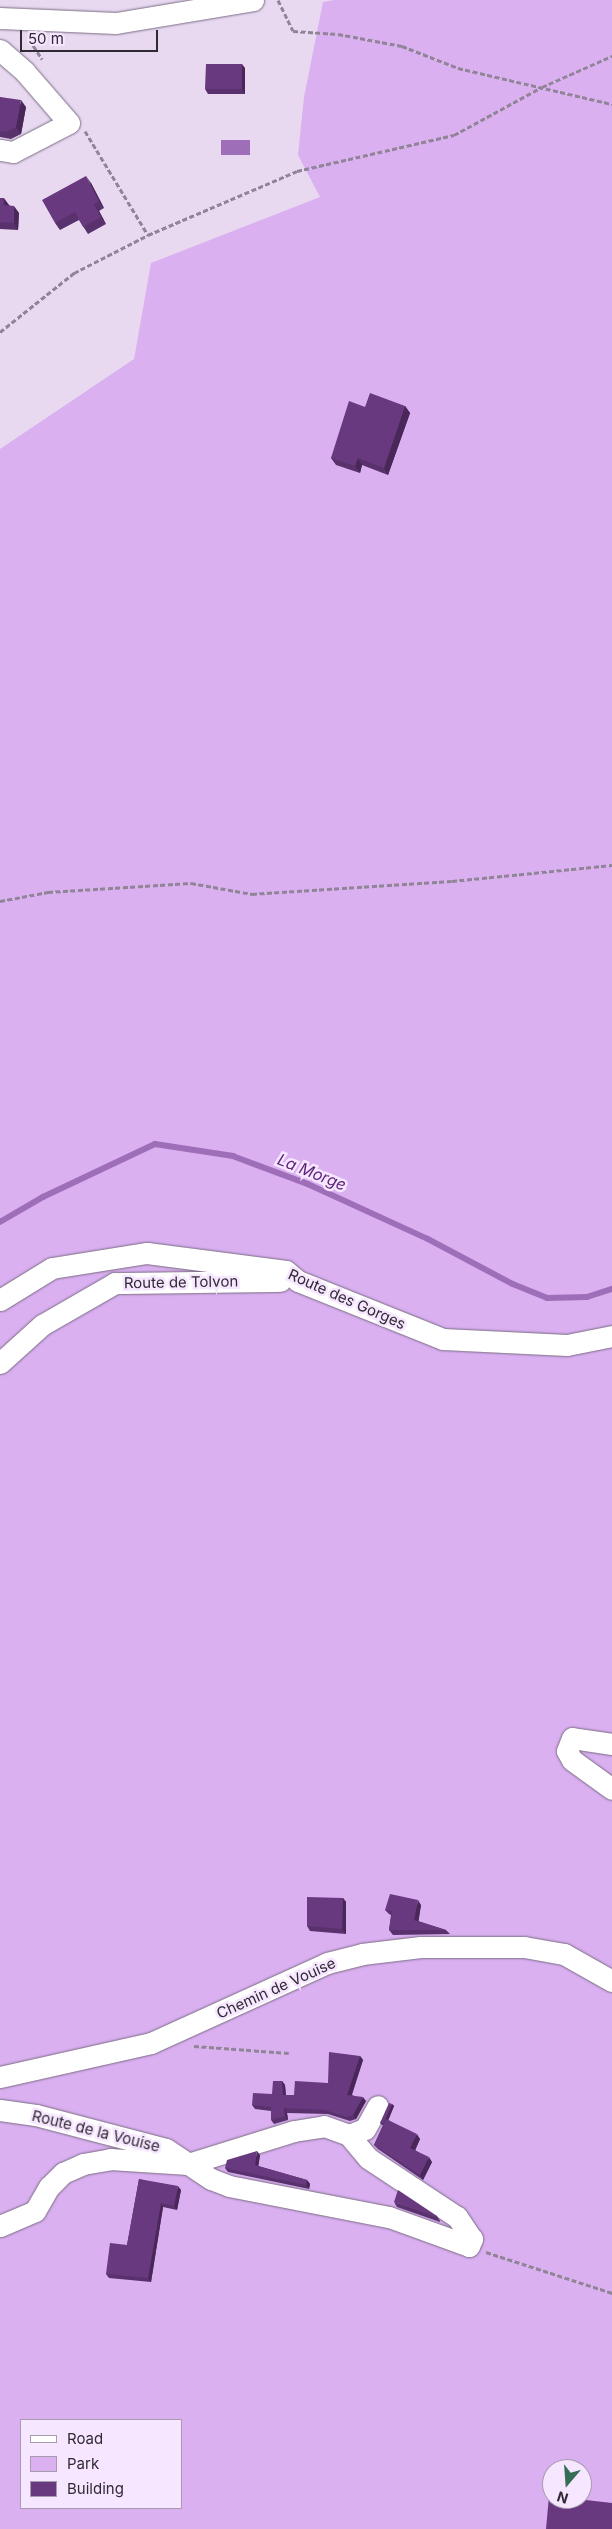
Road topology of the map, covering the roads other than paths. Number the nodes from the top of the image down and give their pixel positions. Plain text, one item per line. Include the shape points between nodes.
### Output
1 (253, 0) edge
2 (0, 18) edge
3 (0, 50) edge
4 (0, 150) edge
5 (298, 1281) junction
6 (0, 1300) edge
7 (612, 1336) edge
8 (0, 1363) edge
9 (612, 1744) edge
10 (612, 1789) edge
11 (612, 1981) edge
12 (0, 2077) edge
13 (378, 2106) dead end
14 (0, 2110) edge
15 (349, 2135) junction
16 (188, 2164) junction
17 (0, 2226) edge

1 - 2 street via 116,23
3 - 4 street via 25,72 68,123 13,152
5 - 6 street, Route des Gorges via 286,1271 147,1253 52,1268
5 - 7 street, Route des Gorges via 443,1340 567,1345
5 - 8 street, Route de Tolvon via 115,1283 42,1325
9 - 10 street via 591,1738 572,1738 567,1751 572,1760
11 - 12 street, Chemin de Vouise via 564,1954 524,1947 421,1947 362,1954 327,1963 151,2043
13 - 15 street via 365,2129
14 - 16 street, Route de la Vouise via 36,2114 166,2149
15 - 16 street via 324,2126
15 - 16 street, Route de la Vouise via 368,2158 457,2217 472,2239 470,2246 388,2217 229,2186
16 - 17 street via 110,2158 83,2164 63,2173 49,2187 35,2211

